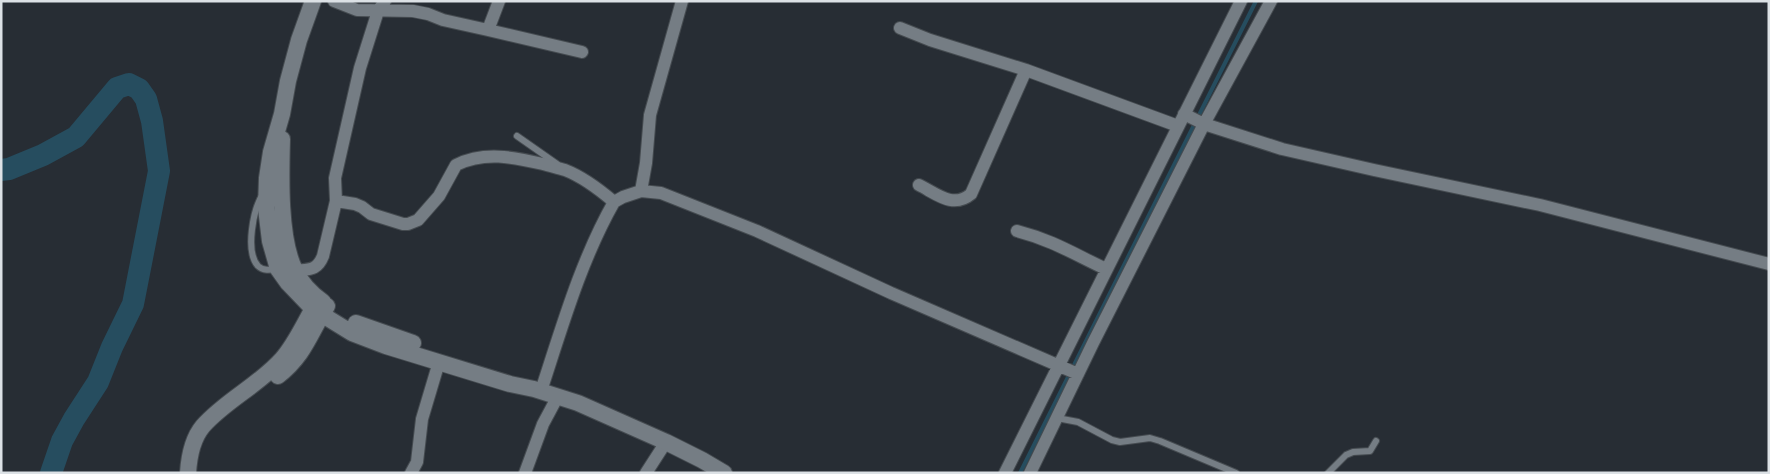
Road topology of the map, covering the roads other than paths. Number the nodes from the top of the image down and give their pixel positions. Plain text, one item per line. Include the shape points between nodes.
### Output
1 (313, 1) edge
2 (334, 1) edge
3 (499, 1) edge
4 (682, 1) edge
5 (1271, 1) edge
6 (1239, 2) edge
7 (382, 6) edge
8 (900, 28) dead end
9 (488, 30) junction
10 (582, 52) dead end
11 (1026, 70) junction
12 (282, 114) junction
13 (1194, 119) junction
14 (1178, 126) junction
15 (517, 136) dead end
16 (566, 170) junction
17 (919, 185) dead end
18 (640, 191) junction
19 (336, 201) junction
20 (614, 202) junction
21 (1017, 231) dead end
22 (1769, 264) edge
23 (1106, 269) junction
24 (287, 274) junction
25 (320, 307) junction
26 (352, 333) junction
27 (303, 340) junction
28 (439, 362) junction
29 (1068, 370) junction
30 (538, 390) junction
31 (558, 396) junction
32 (1057, 418) junction
33 (1376, 441) dead end
34 (666, 442) junction
35 (188, 473) edge
36 (411, 473) edge
37 (525, 473) edge
38 (646, 473) edge
39 (724, 473) edge
40 (1004, 473) edge
41 (1030, 473) edge
42 (1236, 473) edge
43 (1328, 473) edge

1 - 12 street via 299,40
2 - 7 street via 357,10
3 - 9 street
4 - 18 street via 650,115
5 - 13 street
6 - 13 street
7 - 9 street
7 - 19 street via 360,68 335,178
8 - 11 street
9 - 10 street
11 - 14 street
11 - 17 street via 971,194 958,201 950,200
12 - 24 street via 282,205 289,256
12 - 24 street via 271,152 266,208 270,241
13 - 14 street
13 - 22 street via 1282,148 1540,205
13 - 29 street
14 - 23 street
15 - 16 lane
16 - 19 street via 501,156 480,156 456,165 440,196 418,220 408,224 376,216 354,204
16 - 20 street
18 - 20 street
18 - 29 street via 661,193 757,231
19 - 24 street via 319,264 312,269
20 - 30 street via 572,297
21 - 23 street via 1041,238
23 - 29 street
24 - 25 street
24 - 27 street via 298,306
25 - 26 street
25 - 27 street
25 - 30 street
26 - 27 street via 324,331
26 - 28 street
27 - 35 street via 203,427 194,441
28 - 30 street
28 - 36 street via 422,419 417,462
29 - 32 street
29 - 40 street
30 - 31 street
31 - 34 street
31 - 37 street via 543,424
32 - 41 street
32 - 42 lane via 1078,422 1120,442 1150,438 1160,441
33 - 43 lane via 1370,451 1346,455
34 - 38 street
34 - 39 street

